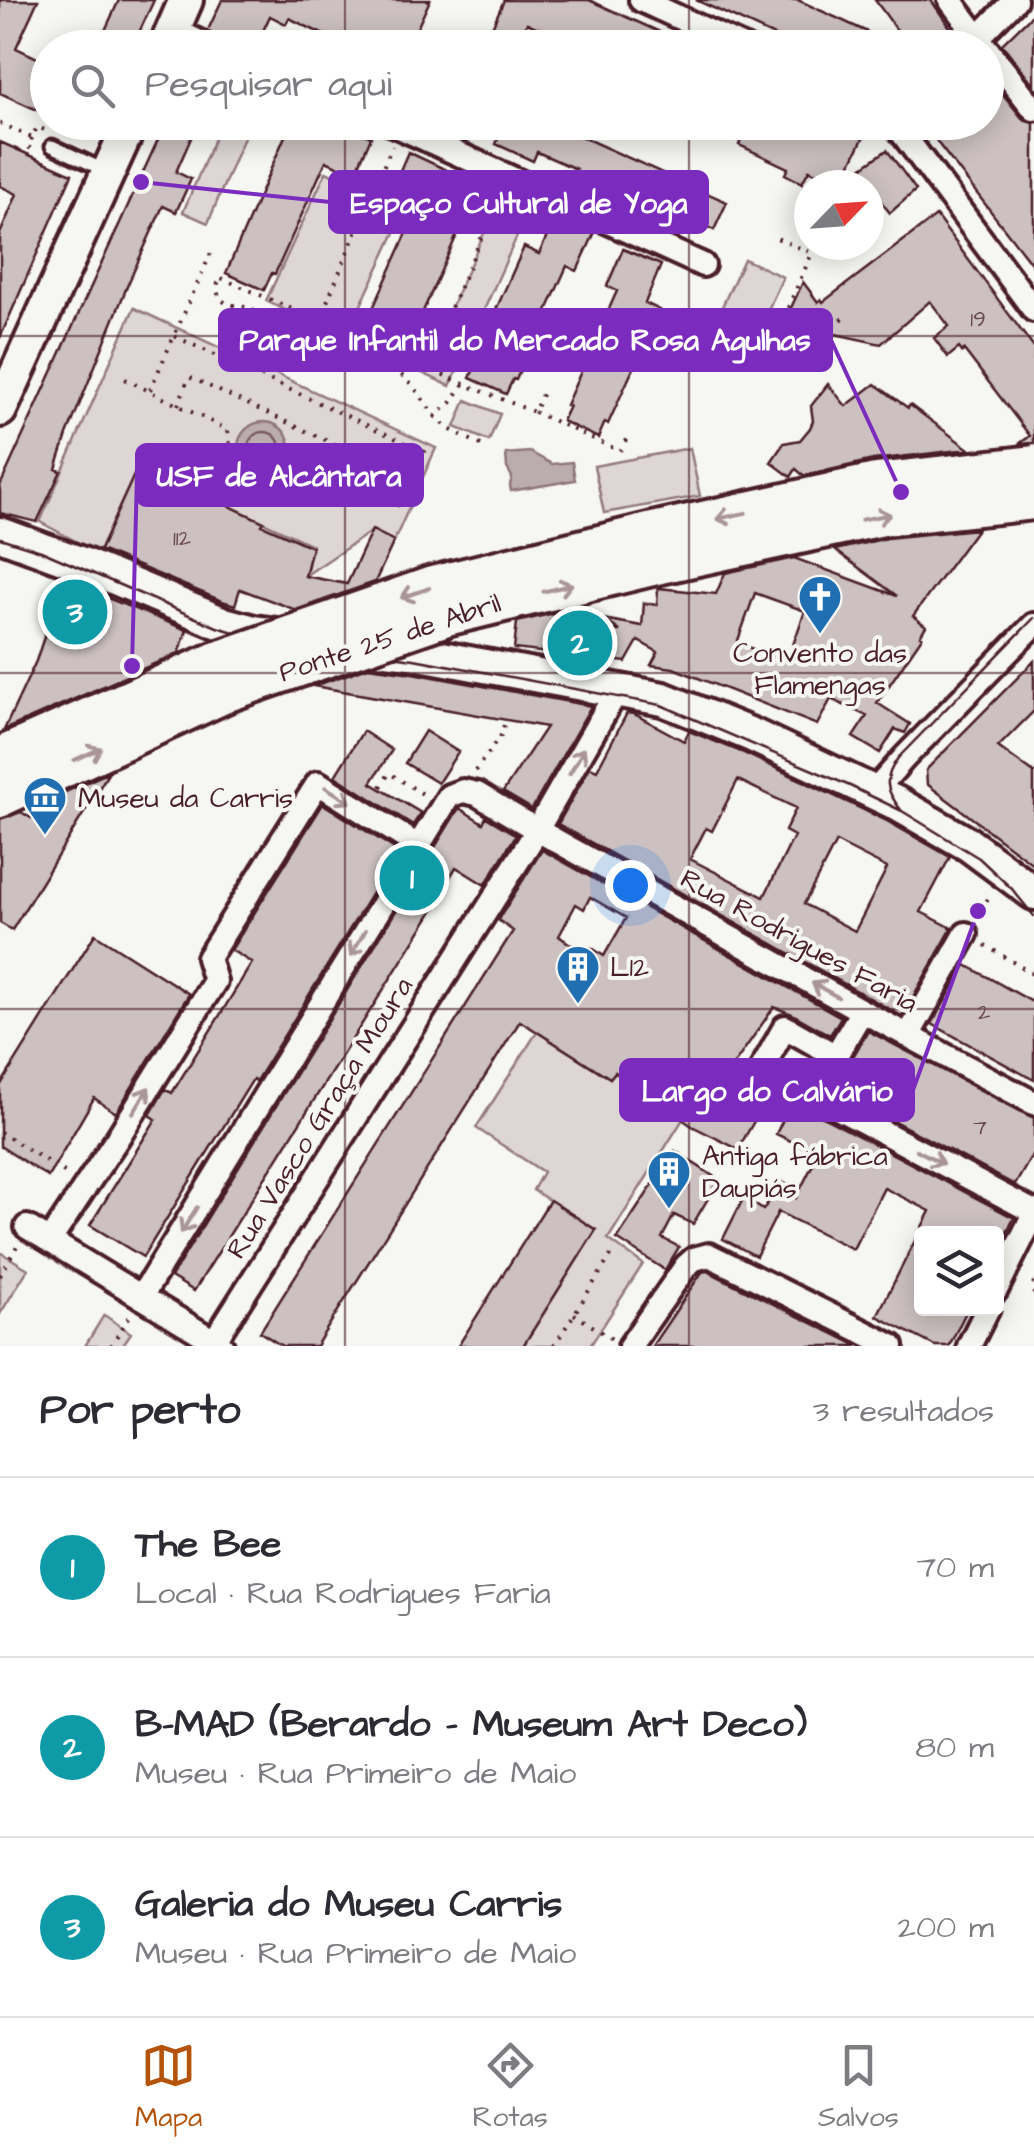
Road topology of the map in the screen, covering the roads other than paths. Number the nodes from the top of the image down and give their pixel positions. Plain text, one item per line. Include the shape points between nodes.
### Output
1 (642, 0) edge
2 (950, 0) edge
3 (1016, 0) edge
4 (706, 30) edge
5 (970, 30) edge
6 (992, 30) edge
7 (1004, 73) edge
8 (1034, 108) edge
9 (123, 140) edge
10 (427, 140) edge
11 (907, 140) edge
12 (52, 146) dead end
13 (108, 172) junction
14 (703, 265) dead end
15 (1034, 310) edge
16 (0, 410) edge
17 (1034, 466) edge
18 (1034, 499) edge
19 (0, 534) edge
20 (1034, 625) edge
21 (617, 691) junction
22 (0, 758) edge
23 (874, 792) junction
24 (0, 796) edge
25 (537, 830) junction
26 (418, 846) junction
27 (1004, 872) junction
28 (1034, 893) edge
29 (1034, 909) edge
30 (966, 934) road end
31 (862, 1010) junction
32 (908, 1036) junction
33 (836, 1056) junction
34 (812, 1096) junction
35 (1034, 1103) edge
36 (1034, 1213) edge
37 (28, 1227) road end
38 (50, 1240) junction
39 (1004, 1274) edge
40 (141, 1297) junction
41 (984, 1316) edge
42 (216, 1344) edge
43 (630, 1346) edge
44 (892, 1346) edge
45 (969, 1346) edge

1 - 4 street
2 - 5 street
3 - 6 street
7 - 8 street
9 - 13 main road
10 - 14 street
11 - 15 street
12 - 13 lane
13 - 16 main road
17 -> 22 highway, Ponte 25 de Abril, bridge via 876,484 433,586 215,663
24 -> 18 highway, Ponte 25 de Abril, bridge via 228,691 446,615 883,515
19 - 21 main road via 254,632 415,653
20 - 23 street
21 - 23 main road via 663,699
25 -> 21 street
23 - 27 main road
25 - 26 street, Rua Rodrigues Faria via 477,794 451,799
31 -> 25 street, Rua Rodrigues Faria
25 - 42 street, Rua Vasco Graça Moura
38 -> 26 street via 215,981 208,958 318,783
26 -> 40 street
27 - 28 main road
27 - 29 lane
30 - 32 street
31 - 32 street, Rua Rodrigues Faria
31 - 33 street
32 - 35 street, Rua Rodrigues Faria
33 - 34 street
33 - 34 street via 785,1027 762,1068
34 -> 36 street
36 - 39 street
37 - 38 street
38 - 40 street
40 - 42 street
41 - 45 street
43 - 44 street via 686,1266 709,1255

